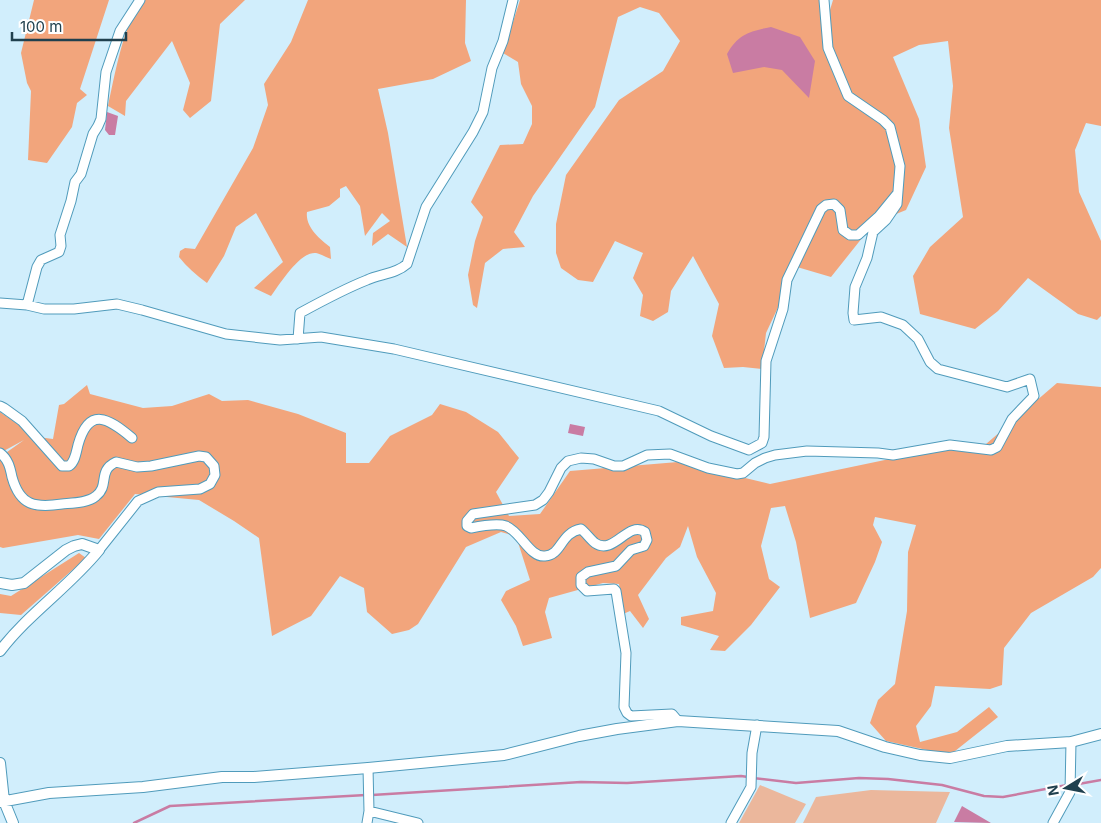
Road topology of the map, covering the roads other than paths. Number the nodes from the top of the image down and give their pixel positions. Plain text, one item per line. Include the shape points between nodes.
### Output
1 (140, 0) edge
2 (513, 0) edge
3 (824, 0) edge
4 (896, 194) junction
5 (0, 303) edge
6 (27, 305) junction
7 (298, 339) junction
8 (0, 406) edge
9 (132, 438) dead end
10 (762, 443) junction
11 (0, 453) edge
12 (775, 455) junction
13 (99, 550) junction
14 (0, 583) edge
15 (0, 651) edge
16 (678, 721) junction
17 (757, 725) junction
18 (1101, 734) edge
19 (1071, 742) junction
20 (0, 763) edge
21 (368, 768) junction
22 (2, 801) edge
23 (369, 811) junction
24 (13, 823) edge
25 (367, 823) edge
26 (418, 823) edge
27 (731, 823) edge
28 (1053, 823) edge

1 - 6 street via 120,31 106,72 101,119 75,182 60,235 61,246 58,252 41,260
2 - 7 street via 492,68 483,112 474,132 426,207 407,264 402,269 368,279 300,312
3 - 4 street via 828,48 848,96 890,127 900,166
4 - 10 street via 880,216 858,236 844,230 840,210 834,204 821,209 787,280 784,309 766,361
4 - 12 street via 897,204 873,232 856,287 854,320 881,317 903,325 918,339 930,362 938,368 1008,386 1030,379 1034,396 1012,419 997,447 991,450 950,445 893,455 807,451
5 - 6 street
6 - 7 street via 67,309 117,304 226,334
7 - 10 street via 321,337 421,354 659,411 740,448 749,450
8 - 9 street via 22,421 62,466 73,463 81,434 94,420 102,419 118,426
10 - 12 street
11 - 13 street via 9,465 17,491 36,506 92,499 101,492 108,465 116,462 137,467 151,466 199,456 214,466 215,475 210,484 200,489 158,492 138,501
12 - 16 street via 737,474 708,468 670,454 647,455 623,466 594,459 574,459 561,468 550,492 536,505 472,514 467,521 471,528 505,526 516,532 536,555 543,557 558,550 565,536 574,530 581,529 602,546 611,545 635,529 645,532 647,540 644,546 631,550 616,566 588,572 581,577 581,585 586,591 614,589 616,592 626,653 626,712 631,716 672,714
13 - 14 street via 82,544 74,546 24,583
13 - 15 street via 83,570 12,634
16 - 17 street
16 - 21 street via 617,728 504,755
17 - 19 street via 838,731 885,747 950,758 1007,746
17 - 27 street via 751,787
18 - 19 street
19 - 28 street via 1070,790
20 - 22 street
21 - 22 street via 49,793
21 - 23 street
22 - 24 street
23 - 25 street
23 - 26 street

